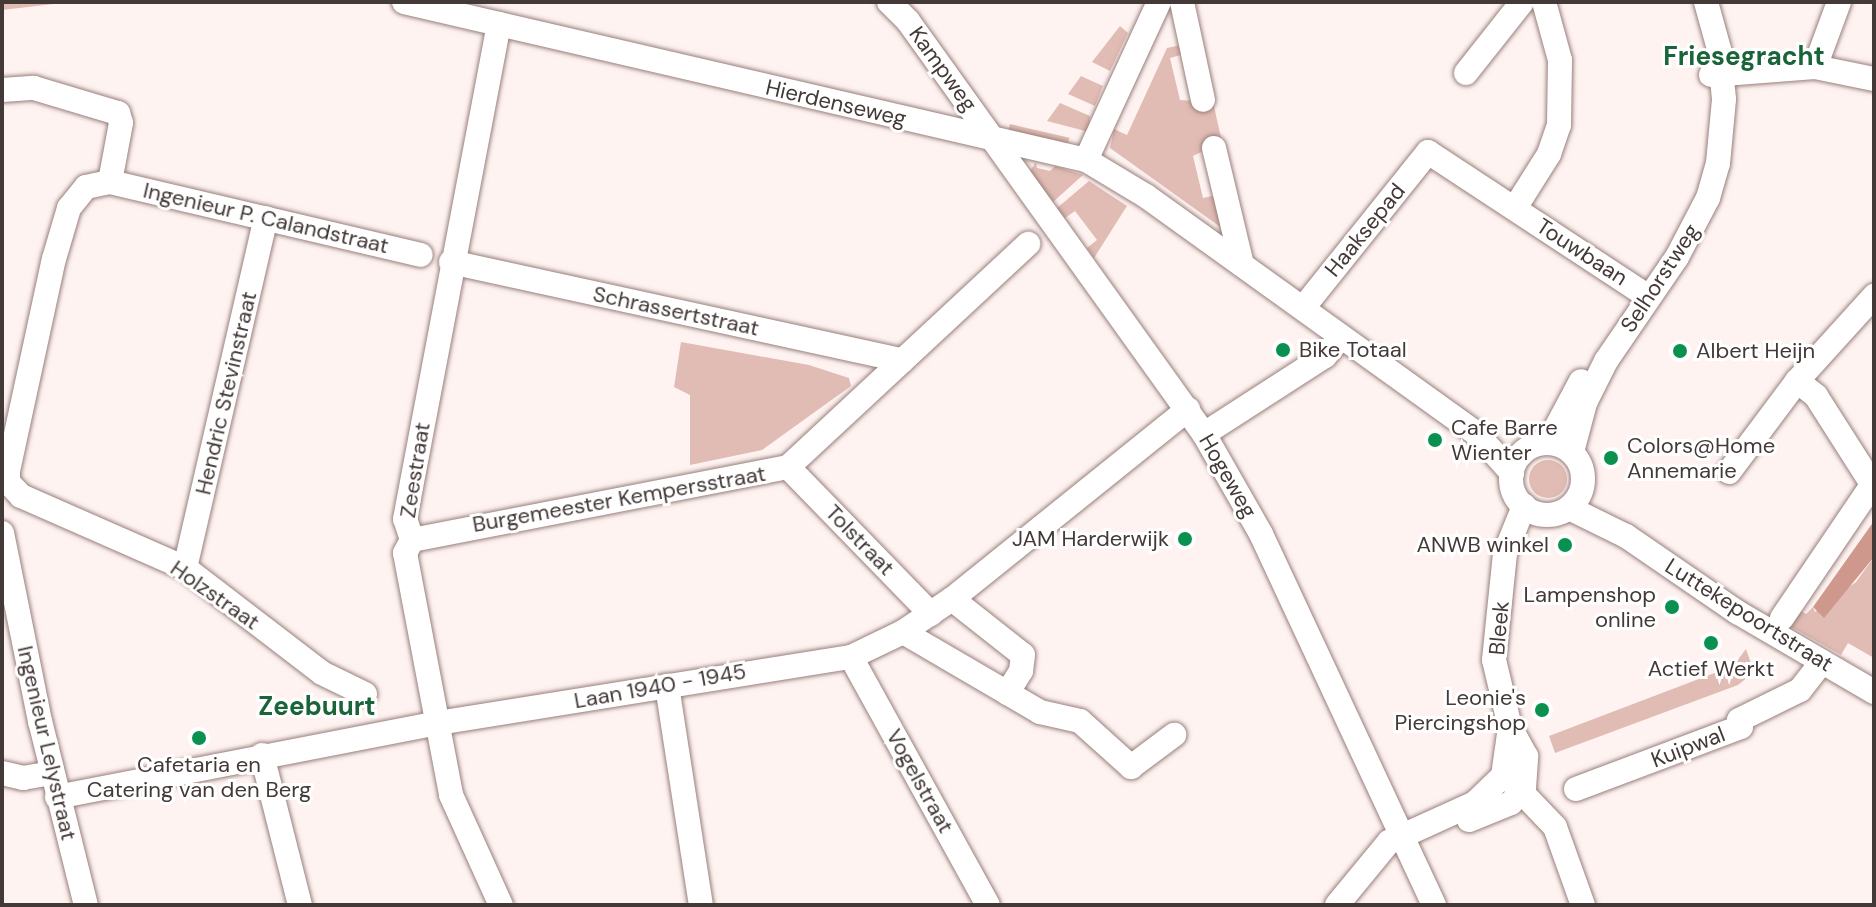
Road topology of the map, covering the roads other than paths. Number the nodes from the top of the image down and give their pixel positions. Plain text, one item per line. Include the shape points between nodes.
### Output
1 (404, 2) edge
2 (889, 2) edge
3 (1159, 2) edge
4 (1182, 2) edge
5 (1522, 2) edge
6 (1544, 2) edge
7 (1695, 2) edge
8 (1706, 2) edge
9 (1839, 2) edge
10 (499, 24) junction
11 (1815, 67) junction
12 (1466, 73) dead end
13 (1716, 74) junction
14 (1874, 79) edge
15 (2, 90) edge
16 (1203, 100) dead end
17 (994, 139) junction
18 (1214, 148) dead end
19 (1428, 152) joint
20 (1086, 160) junction
21 (110, 182) junction
22 (1515, 208) junction
23 (266, 218) junction
24 (1028, 244) dead end
25 (421, 255) dead end
26 (451, 262) junction
27 (1242, 265) junction
28 (1644, 294) junction
29 (1874, 296) edge
30 (1303, 308) junction
31 (1341, 337) junction
32 (902, 360) junction
33 (1797, 381) junction
34 (1188, 409) junction
35 (1476, 433) junction
36 (1204, 434) junction
37 (1537, 447) junction
38 (1572, 452) junction
39 (788, 467) junction
40 (1729, 472) dead end
41 (1512, 473) junction
42 (1873, 483) edge
43 (1575, 501) junction
44 (1531, 510) junction
45 (2, 533) edge
46 (412, 540) junction
47 (185, 568) junction
48 (952, 599) junction
49 (931, 614) junction
50 (1782, 618) dead end
51 (903, 632) junction
52 (851, 657) junction
53 (1822, 662) junction
54 (667, 686) junction
55 (1874, 692) edge
56 (1007, 693) junction
57 (365, 694) dead end
58 (438, 723) junction
59 (1174, 735) dead end
60 (262, 755) junction
61 (2, 773) edge
62 (1514, 782) junction
63 (55, 785) junction
64 (1576, 789) dead end
65 (1402, 841) junction
66 (86, 905) edge
67 (300, 905) edge
68 (501, 905) edge
69 (701, 905) edge
70 (988, 905) edge
71 (1337, 905) edge
72 (1356, 905) edge
73 (1434, 905) edge
74 (1583, 905) edge

1 - 10 street, Hierdenseweg
2 - 17 street, Kampweg
3 - 20 street
4 - 16 street
5 - 12 street
6 - 22 street, Touwbaan via 1560,60 1559,125 1549,154
7 - 13 street, Selhorstweg
8 - 13 street, Selhorstweg
9 - 11 street
10 - 17 street, Hierdenseweg
10 - 26 street, Zeestraat
11 - 13 street
11 - 14 street
13 - 28 street, Selhorstweg via 1720,150 1708,198
15 - 21 street via 34,88 118,113 121,123
17 - 20 street, Hierdenseweg
17 - 34 street, Hogeweg
18 - 27 street
19 - 22 street, Touwbaan
19 - 30 street, Haaksepad
20 - 27 street, Hierdenseweg
21 - 23 street, Ingenieur P. Calandstraat
21 - 47 street, Holzstraat via 86,187 69,208 8,471 13,491
22 - 28 street, Touwbaan
23 - 25 street, Ingenieur P. Calandstraat
23 - 47 street, Hendric Stevinstraat
24 - 32 street, Burgemeester Kempersstraat
26 - 32 street, Schrassertstraat
26 - 46 street, Zeestraat via 405,519
27 - 30 street, Hierdenseweg
28 - 37 street, Selhorstweg
28 - 38 street, Selhorstweg via 1585,403
29 - 33 street
30 - 31 street, Hierdenseweg
31 - 35 street, Hierdenseweg
31 - 36 street via 1325,356
32 - 39 street, Burgemeester Kempersstraat
33 - 40 street
33 - 42 street via 1816,396
34 - 36 street, Hogeweg
34 - 48 street, Laan 1940 - 1945
35 - 37 street, Hierdenseweg
35 - 41 street, Hierdenseweg
36 - 65 street, Hogeweg via 1261,534
37 - 38 street
37 - 41 street
38 - 43 street via 1583,472
39 - 46 street, Burgemeester Kempersstraat
39 - 49 street, Tolstraat
41 - 44 street via 1513,491
42 - 50 street
43 - 44 street
43 - 53 street, Luttekepoortstraat via 1617,520 1626,536
44 - 62 street, Bleek via 1505,553 1494,660 1510,727
45 - 63 street, Ingenieur Lelystraat
46 - 58 street, Zeestraat via 405,553
47 - 57 street, Holzstraat via 322,673
48 - 49 street, Laan 1940 - 1945
48 - 56 street via 1023,655 1021,671
49 - 51 street, Laan 1940 - 1945
51 - 52 street, Laan 1940 - 1945
51 - 56 street
52 - 54 street, Laan 1940 - 1945
52 - 70 street, Vogelstraat
53 - 55 street, Luttekepoortstraat
53 - 64 street, Kuipwal via 1800,690 1739,720 1741,727
54 - 58 street, Laan 1940 - 1945
54 - 69 street
56 - 59 street via 1040,712 1080,721 1131,767
58 - 60 street, Laan 1940 - 1945
58 - 68 street, Zeestraat via 451,795
60 - 63 street, Laan 1940 - 1945
60 - 67 street
61 - 63 street, Laan 1940 - 1945
62 - 65 street via 1502,808
62 - 74 street via 1555,827
63 - 66 street, Ingenieur Lelystraat
65 - 71 street via 1377,854
65 - 72 street
65 - 73 street, Hogeweg

